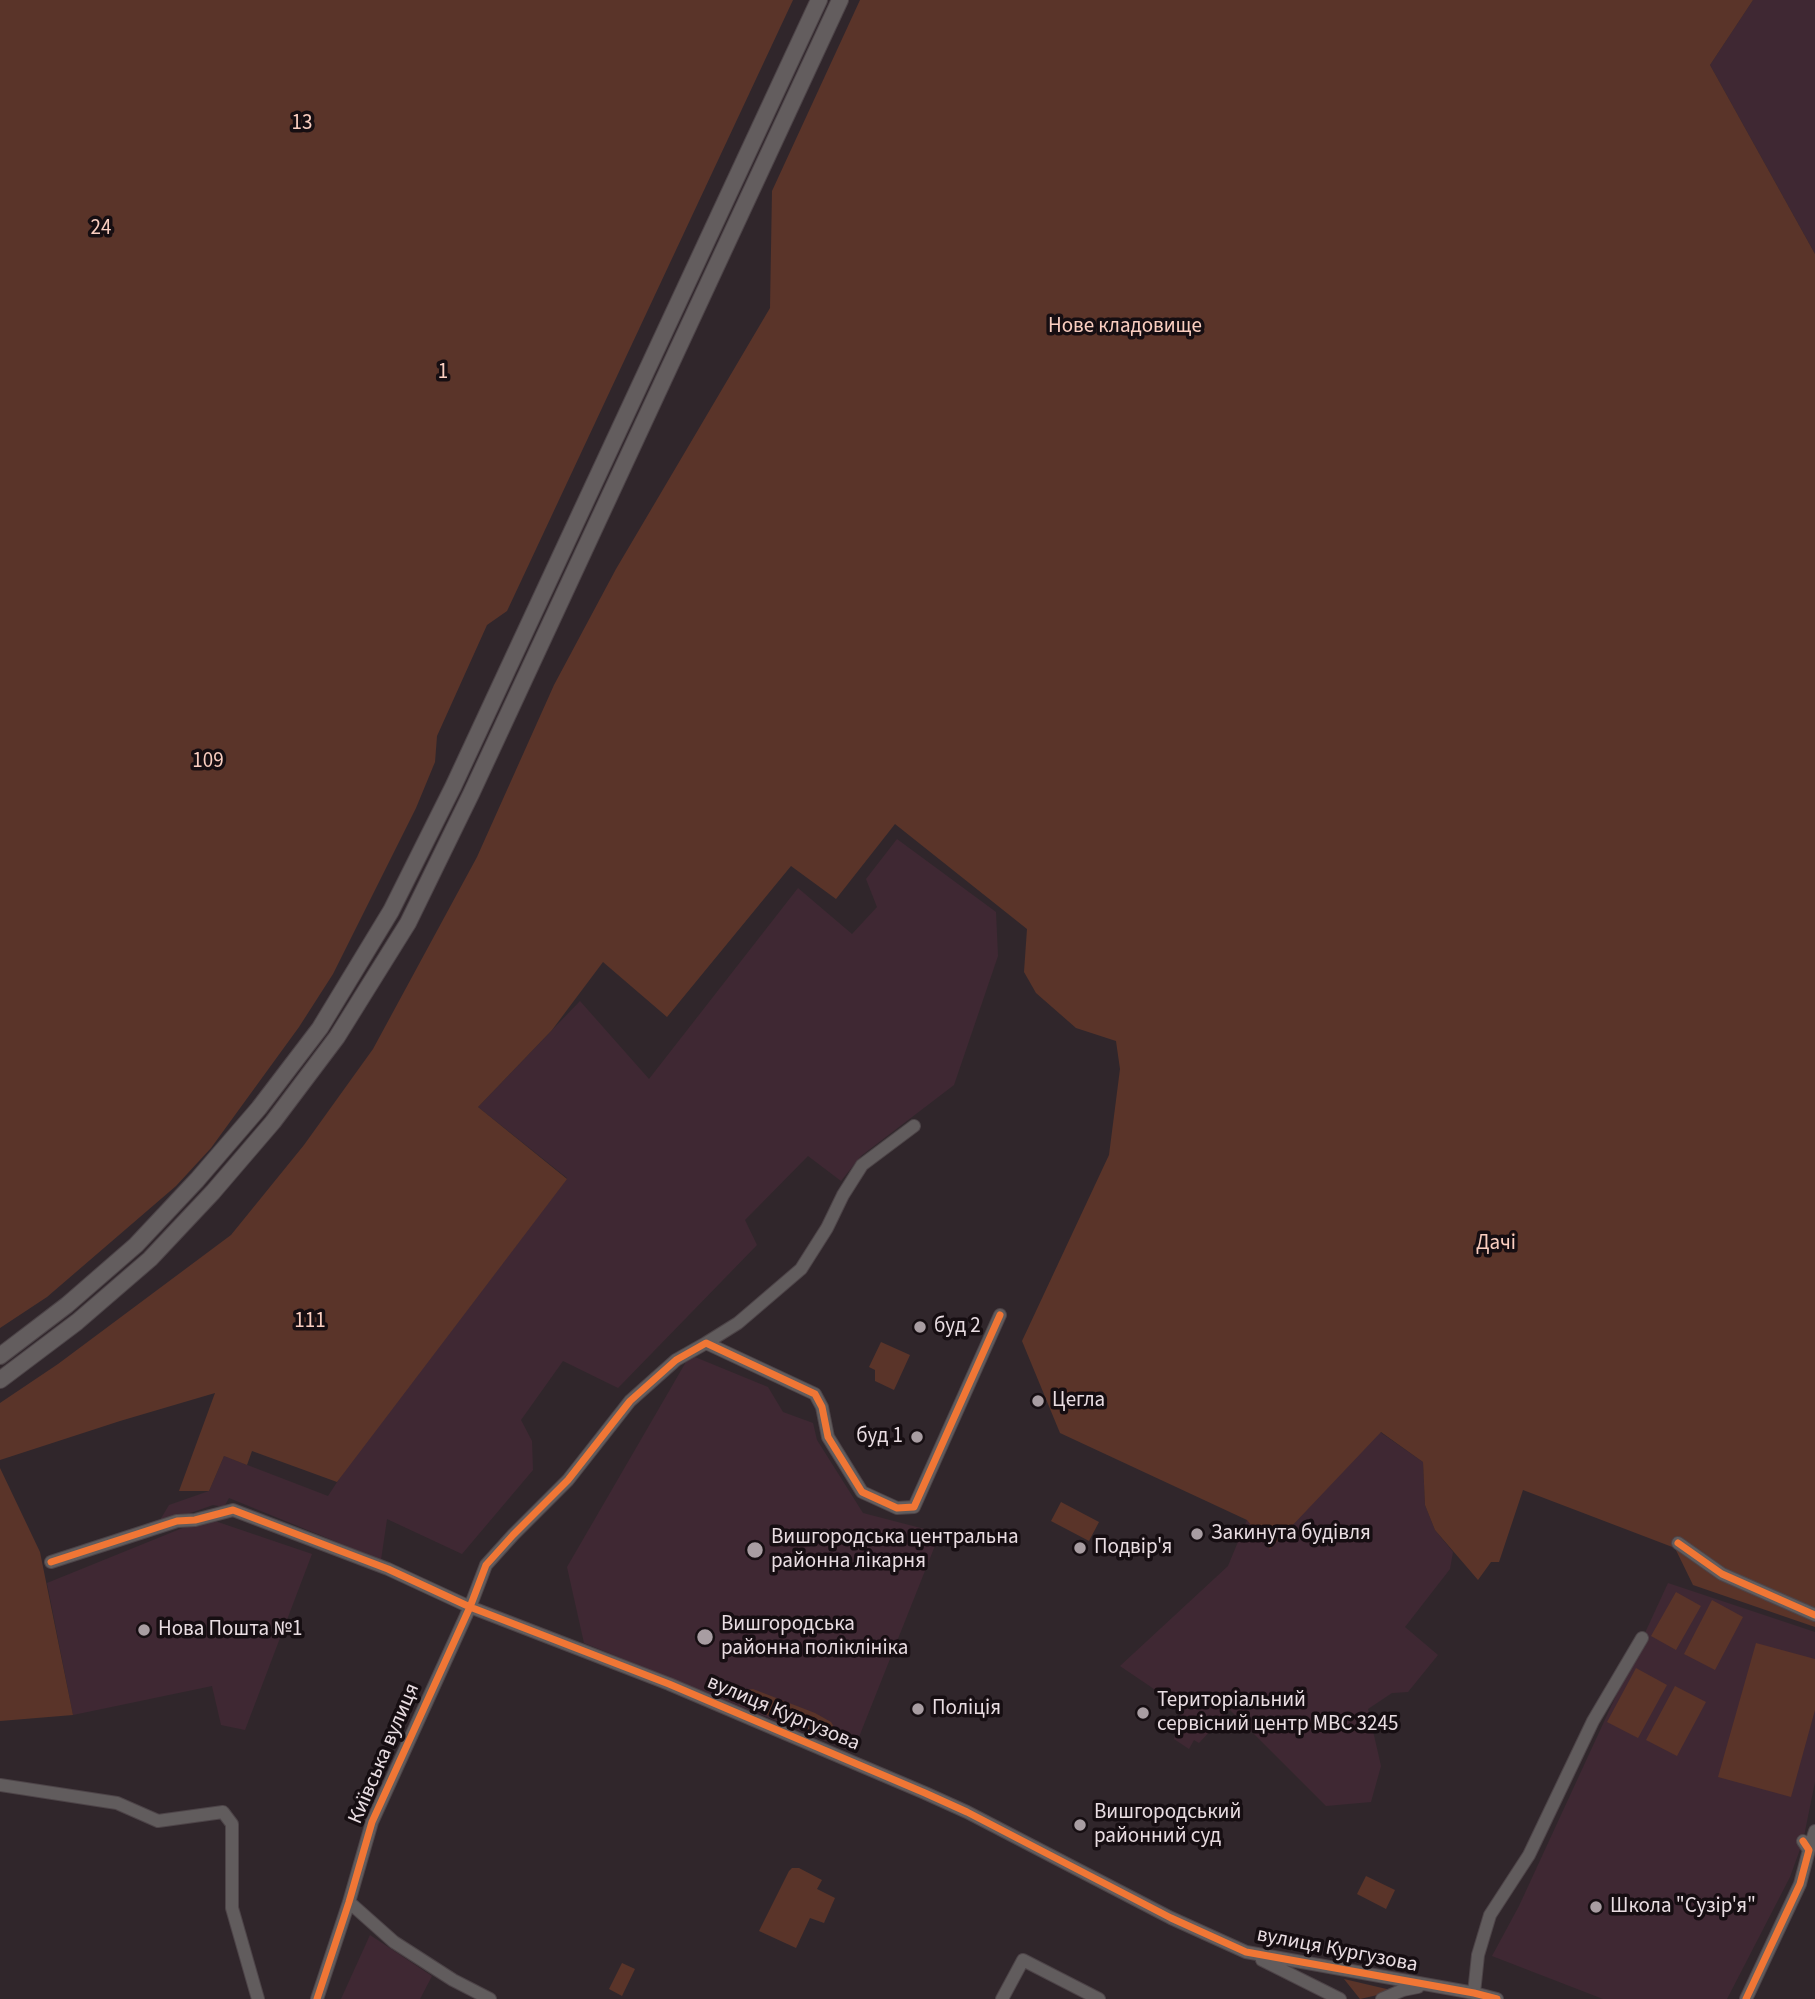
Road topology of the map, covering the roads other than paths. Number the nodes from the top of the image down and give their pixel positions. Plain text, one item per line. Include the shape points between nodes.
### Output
1 (819, 0) edge
2 (840, 0) edge
3 (914, 1126) dead end
4 (1000, 1315) dead end
5 (706, 1343) junction
6 (0, 1356) edge
7 (0, 1380) edge
8 (1678, 1543) dead end
9 (51, 1562) dead end
10 (470, 1607) junction
11 (1815, 1615) edge
12 (1642, 1637) dead end
13 (0, 1784) edge
14 (1815, 1830) edge
15 (349, 1902) junction
16 (1246, 1952) junction
17 (1428, 1986) junction
18 (1474, 1993) junction
19 (258, 1999) edge
20 (317, 1999) edge
21 (490, 1999) edge
22 (1002, 1999) edge
23 (1099, 1999) edge
24 (1340, 1999) edge
25 (1382, 1999) edge
26 (1497, 1999) edge
27 (1746, 1999) edge

1 - 6 main road via 391,911 320,1028 197,1180 136,1245
2 - 7 main road via 408,923 337,1037 213,1192 150,1259
3 - 5 street, Київська вулиця via 862,1165 801,1269 738,1323
4 - 5 street via 914,1507 897,1508 862,1492 828,1437 815,1394
5 - 10 street, Київська вулиця via 676,1360 630,1401 568,1480 486,1565
8 - 11 street via 1722,1574
9 - 10 street, вулиця Кургузова via 177,1521 233,1510 388,1569
10 - 15 street, Київська вулиця via 372,1822
10 - 16 street, вулиця Кургузова via 676,1687 925,1793
12 - 18 street via 1593,1721 1529,1854 1490,1915 1478,1955
13 - 19 street via 117,1803 158,1821 223,1812 232,1824 232,1908
14 - 27 street via 1806,1846 1800,1884
15 - 20 street, Київська вулиця
15 - 21 street via 394,1942
16 - 17 street, вулиця Кургузова
16 - 24 street
17 - 18 street, вулиця Кургузова
17 - 25 street
18 - 26 street, вулиця Кургузова
22 - 23 street via 1023,1960

